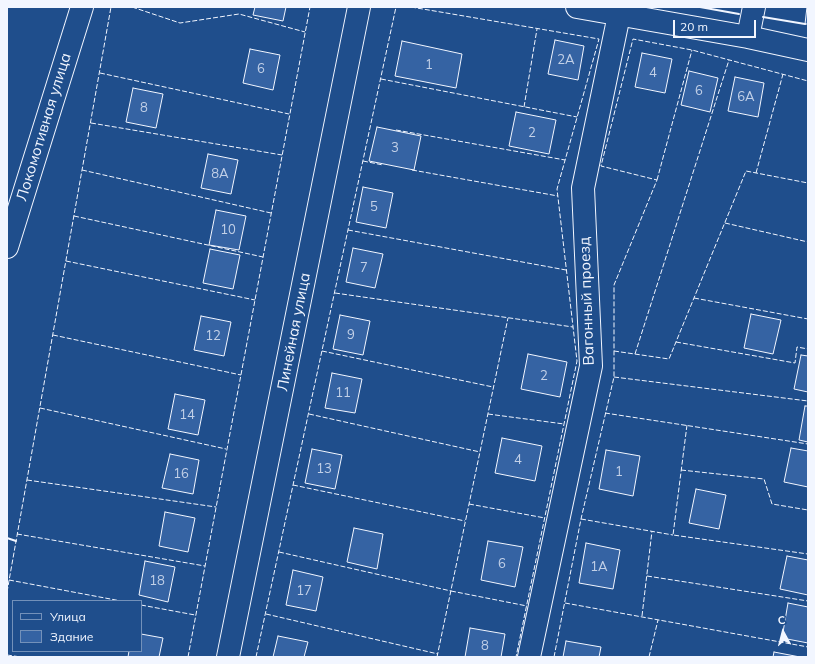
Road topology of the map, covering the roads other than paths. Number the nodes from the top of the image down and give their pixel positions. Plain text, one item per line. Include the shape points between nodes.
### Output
1 (82, 7) edge
2 (360, 7) edge
3 (577, 7) edge
4 (754, 7) edge
5 (619, 15) junction
6 (748, 37) junction
7 (808, 50) edge
8 (7, 247) edge
9 (228, 657) edge
10 (529, 657) edge

1 - 8 street, Локомотивная улица
2 - 9 street, Линейная улица
3 - 5 street
4 - 6 street
5 - 6 street
5 - 10 street, Вагонный проезд via 583,188 591,366
6 - 7 street

